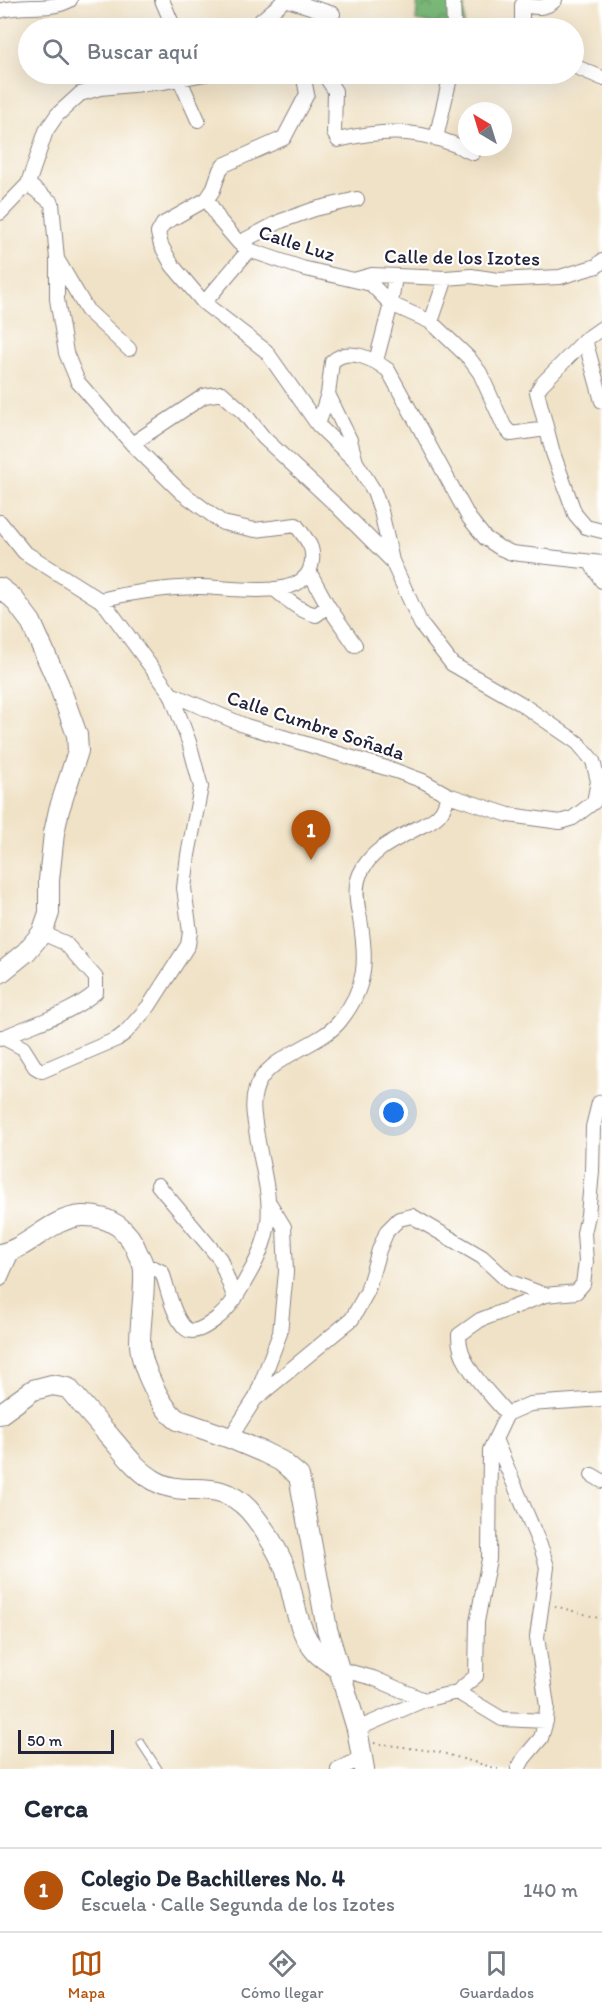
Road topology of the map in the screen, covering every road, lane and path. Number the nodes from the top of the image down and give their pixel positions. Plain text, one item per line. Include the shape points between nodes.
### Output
1 (70, 0) edge
2 (162, 0) edge
3 (286, 0) edge
4 (453, 0) edge
5 (555, 0) edge
6 (0, 11) edge
7 (170, 18) edge
8 (264, 18) edge
9 (324, 18) edge
10 (454, 18) edge
11 (522, 18) edge
12 (584, 71) edge
13 (602, 78) edge
14 (126, 84) edge
15 (187, 84) edge
16 (305, 84) edge
17 (330, 84) edge
18 (449, 84) edge
19 (198, 120) dead end
20 (436, 138) junction
21 (458, 145) edge
22 (28, 184) junction
23 (207, 199) junction
24 (357, 199) dead end
25 (0, 213) edge
26 (244, 247) junction
27 (57, 259) junction
28 (602, 261) edge
29 (395, 276) junction
30 (446, 278) junction
31 (354, 280) junction
32 (204, 303) junction
33 (391, 304) junction
34 (431, 322) junction
35 (602, 328) edge
36 (585, 340) junction
37 (129, 349) dead end
38 (376, 361) junction
39 (328, 394) junction
40 (601, 396) edge
41 (318, 425) junction
42 (546, 429) junction
43 (132, 444) junction
44 (356, 462) junction
45 (0, 522) edge
46 (602, 531) edge
47 (392, 561) junction
48 (596, 562) edge
49 (310, 573) junction
50 (602, 581) edge
51 (0, 588) edge
52 (274, 589) junction
53 (100, 600) junction
54 (328, 606) junction
55 (355, 645) dead end
56 (171, 694) junction
57 (448, 795) junction
58 (42, 933) junction
59 (0, 973) edge
60 (1, 1038) edge
61 (602, 1102) edge
62 (158, 1185) dead end
63 (270, 1204) junction
64 (6, 1253) edge
65 (144, 1269) junction
66 (0, 1279) edge
67 (545, 1295) junction
68 (235, 1299) junction
69 (255, 1399) junction
70 (602, 1400) edge
71 (0, 1414) edge
72 (507, 1414) junction
73 (230, 1438) junction
74 (495, 1439) junction
75 (543, 1603) junction
76 (602, 1619) edge
77 (339, 1669) junction
78 (457, 1692) junction
79 (424, 1700) junction
80 (546, 1721) junction
81 (141, 1743) dead end
82 (361, 1749) edge
83 (158, 1769) edge
84 (338, 1769) edge
85 (498, 1769) edge
86 (518, 1769) edge

1 - 6 street via 53,7 24,6
2 - 7 street
3 - 8 street
3 - 9 street via 329,12
4 - 10 street
5 - 11 street via 542,8 522,5
12 - 13 street
14 - 22 street via 80,94 57,115 46,131
15 - 19 street
16 - 23 street via 307,94 284,138 224,165
17 - 20 street via 335,92 334,133 338,140 387,131
18 - 20 street
20 - 21 street
22 - 25 street
22 - 27 street via 52,203
23 - 26 street, Calle Luz
23 - 32 street via 163,224 158,233 172,265
24 - 26 street via 281,221
26 - 31 street, Calle Luz via 302,268
26 - 32 street
27 - 37 street via 87,310
27 - 43 street via 57,299 66,353 78,382
28 - 30 street, Calle de los Izotes via 560,277
29 - 30 street, Calle de los Izotes
29 - 31 street, Calle de los Izotes via 372,274
29 - 33 street
30 - 34 street
31 - 33 street, Calle Luz via 371,284
32 - 41 street via 266,351
33 - 34 street, Calle Luz
33 - 38 street
34 - 42 street, Calle Luz via 480,373 511,434
35 - 36 street
36 - 40 street
36 - 42 street via 537,392
38 - 39 street via 360,356 337,358 332,362
38 - 48 street via 388,370 453,492 485,538 512,553
39 - 41 street
39 - 44 street
41 - 44 street
42 - 46 street via 575,514 586,527
43 - 47 street via 204,396 222,393
43 - 49 street via 181,492 223,523 255,530 297,525 314,557
44 - 47 street via 374,490
45 - 53 street, Calle Cumbre Soñada via 24,552
47 - 57 street, Calle Cumbre Soñada via 421,624 452,664 520,703 578,743 593,761 598,781 594,802 573,818 560,822 509,815
48 - 50 street
49 - 52 street via 294,586
49 - 54 street
51 - 58 main road via 31,622 77,735 78,751 54,833 49,913
52 - 53 street via 136,591
52 - 54 street via 309,613 316,615
53 - 56 street, Calle Cumbre Soñada
54 - 55 street
56 - 57 street, Calle Cumbre Soñada via 246,726 396,771
56 - 60 street, Calle Cumbre Soñada via 201,787 184,888 188,945 149,1006 117,1039 42,1071 35,1068 23,1048
57 - 63 street via 442,812 434,820 377,850 360,874 356,898 365,955 363,977 339,1022 287,1056 257,1082 254,1119
58 - 59 main road
58 - 60 street, Calle Cumbre Soñada via 65,943 96,978 96,992 61,1016
61 - 67 street via 593,1127 583,1284 576,1292
62 - 68 street via 220,1259
63 - 68 street via 269,1229 261,1254
63 - 69 street via 284,1227 286,1272 280,1333
64 - 65 main road via 58,1222 82,1216 122,1227
64 - 66 street
65 - 68 street via 162,1272 188,1330 207,1326
65 - 73 main road via 140,1347 152,1386 171,1416
67 - 69 street via 508,1281 482,1257 412,1216 399,1219 387,1231 367,1292 352,1319
67 - 72 street via 480,1320 459,1335 467,1364
69 - 73 street
70 - 72 street via 530,1404
71 - 77 main road via 33,1390 52,1385 68,1388 135,1466 153,1480 171,1488 220,1490 238,1500 278,1553 308,1641
72 - 74 street
73 - 77 main road via 281,1461 299,1476 327,1629
74 - 75 street via 547,1567
74 - 78 street via 490,1450 489,1559 477,1622 476,1676
75 - 76 path
75 - 80 street via 537,1637
77 - 79 street via 373,1678
77 - 82 main road
78 - 79 street
78 - 80 street via 502,1719
79 - 82 street
80 - 86 street via 541,1738
81 - 83 lane
82 - 84 street
82 - 85 path via 439,1752

